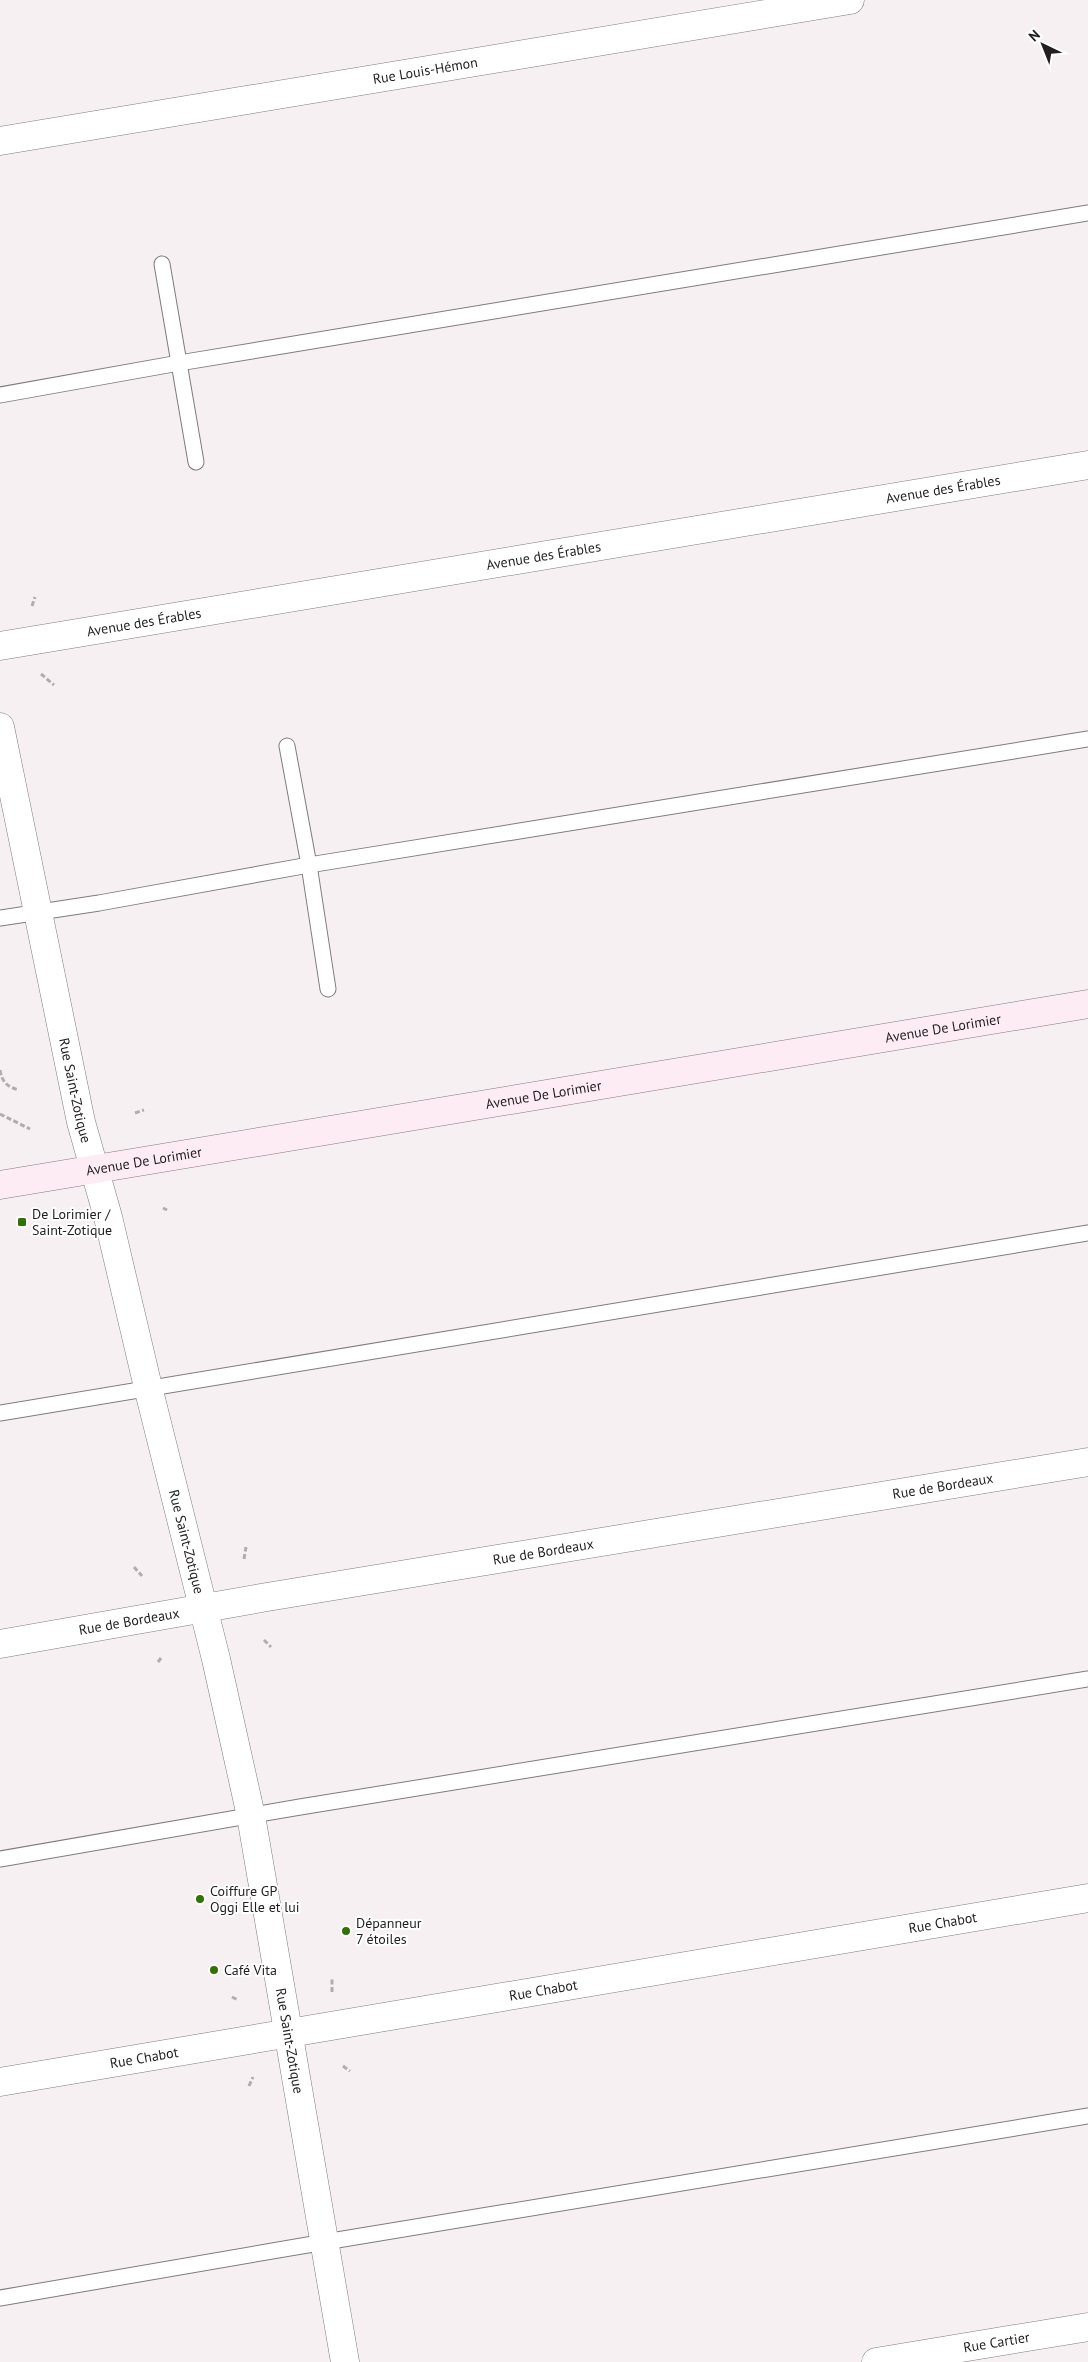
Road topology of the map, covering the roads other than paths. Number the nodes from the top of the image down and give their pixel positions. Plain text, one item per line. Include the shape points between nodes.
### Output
1 (850, 0) edge
2 (0, 141) edge
3 (1088, 213) edge
4 (162, 264) dead end
5 (179, 363) junction
6 (0, 395) edge
7 (196, 462) dead end
8 (1088, 465) edge
9 (0, 646) edge
10 (0, 727) edge
11 (1088, 739) edge
12 (287, 746) dead end
13 (309, 865) junction
14 (37, 911) junction
15 (0, 918) edge
16 (328, 989) dead end
17 (1088, 1004) edge
18 (93, 1168) junction
19 (0, 1185) edge
20 (1088, 1232) edge
21 (148, 1387) junction
22 (0, 1412) edge
23 (1088, 1462) edge
24 (203, 1609) junction
25 (0, 1644) edge
26 (1088, 1680) edge
27 (251, 1816) junction
28 (0, 1859) edge
29 (1088, 1898) edge
30 (290, 2034) junction
31 (0, 2082) edge
32 (1088, 2116) edge
33 (325, 2242) junction
34 (0, 2298) edge
35 (1088, 2327) edge
36 (345, 2362) edge
37 (876, 2362) edge

1 - 2 street, Rue Louis-Hémon
3 - 5 lane
4 - 5 lane
5 - 6 lane
5 - 7 lane
8 - 9 street, Avenue des Érables
10 - 14 street, Rue Saint-Zotique
11 - 13 lane
12 - 13 lane
13 - 14 lane
13 - 16 lane
14 - 15 lane
14 - 18 street, Rue Saint-Zotique via 75,1098
17 - 18 main road, Avenue De Lorimier
18 - 19 main road, Avenue De Lorimier
18 - 21 street, Rue Saint-Zotique via 108,1217
20 - 21 lane
21 - 22 lane
21 - 24 street, Rue Saint-Zotique
23 - 24 street, Rue de Bordeaux
24 - 25 street, Rue de Bordeaux
24 - 27 street, Rue Saint-Zotique
26 - 27 lane
27 - 28 lane
27 - 30 street, Rue Saint-Zotique
29 - 30 street, Rue Chabot
30 - 31 street, Rue Chabot
30 - 33 street, Rue Saint-Zotique
32 - 33 lane
33 - 34 lane
33 - 36 street, Rue Saint-Zotique
35 - 37 street, Rue Cartier

